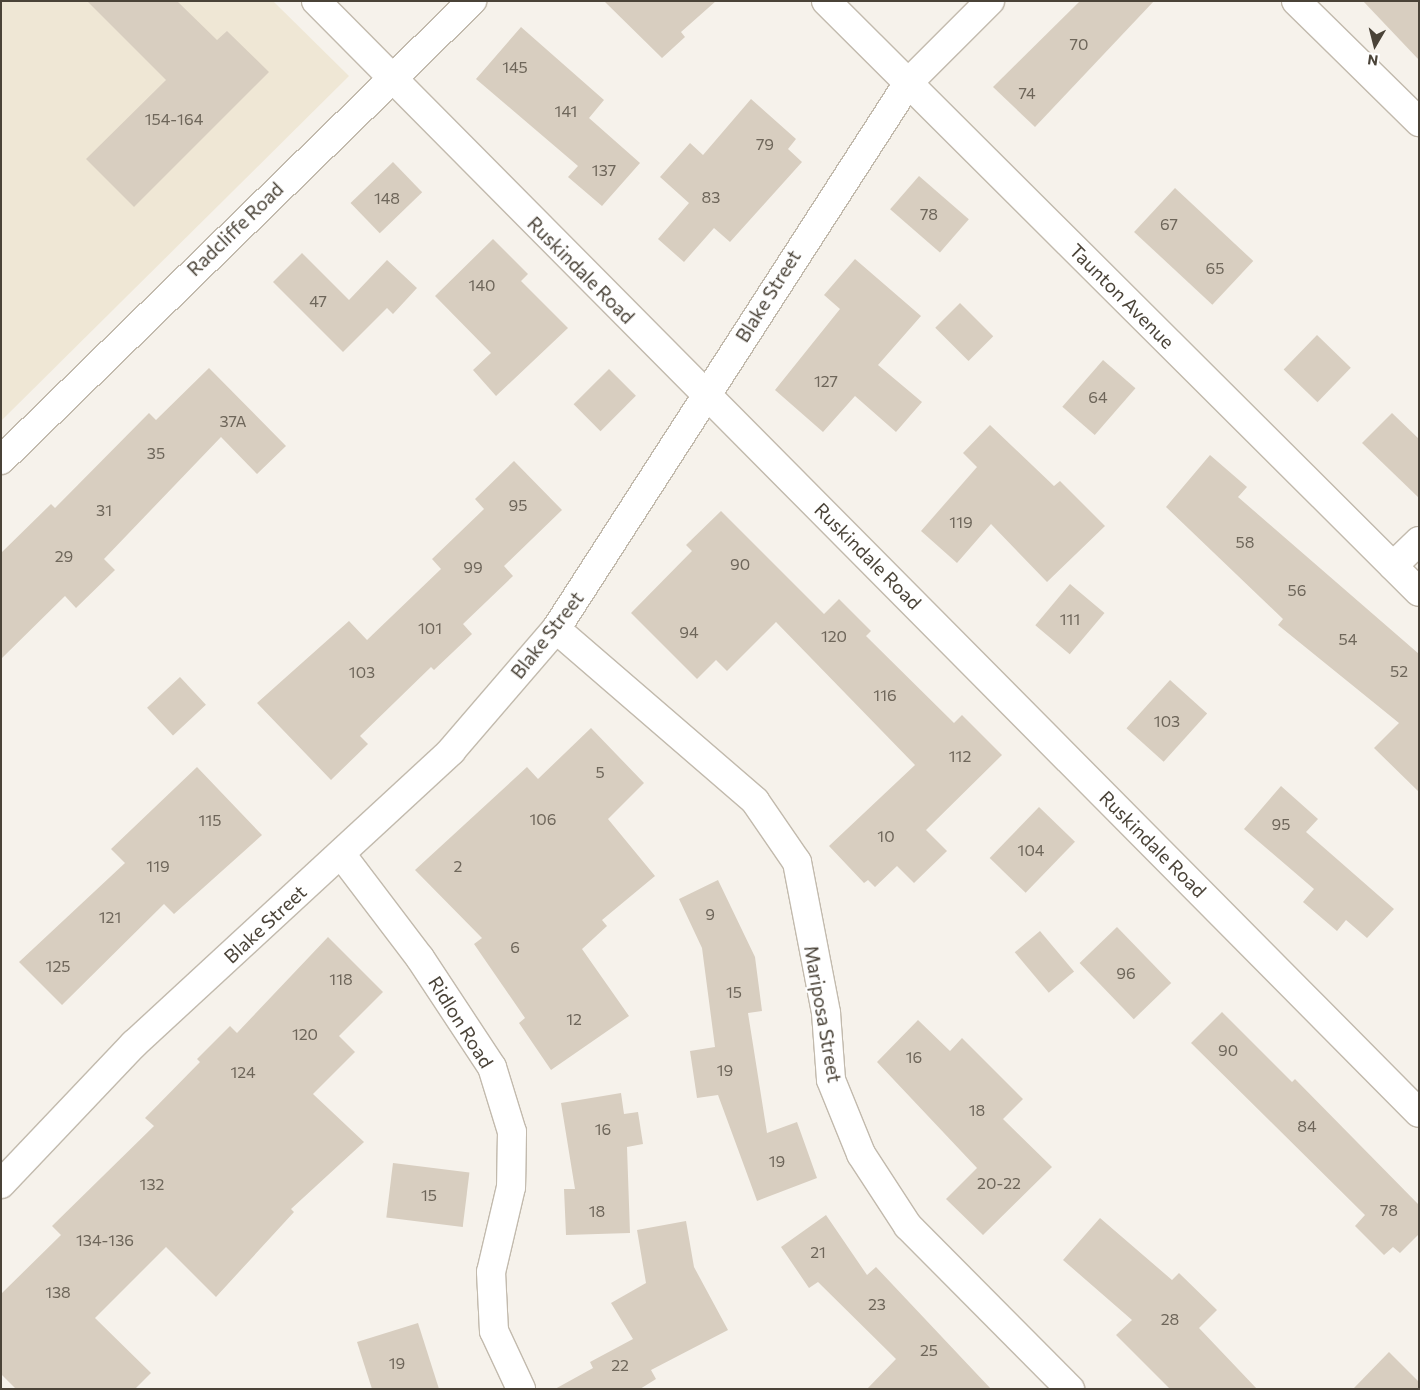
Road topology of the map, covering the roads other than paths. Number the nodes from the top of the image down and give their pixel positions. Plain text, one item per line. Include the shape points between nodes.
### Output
1 (316, 1) edge
2 (472, 1) edge
3 (826, 1) edge
4 (990, 1) edge
5 (1296, 1) edge
6 (393, 79) junction
7 (908, 83) junction
8 (1419, 122) edge
9 (705, 395) junction
10 (1, 460) edge
11 (1419, 540) edge
12 (1393, 566) junction
13 (1419, 592) edge
14 (556, 629) junction
15 (341, 854) junction
16 (1419, 1112) edge
17 (1, 1184) edge
18 (521, 1389) edge
19 (1070, 1389) edge

1 - 6 street, Ruskindale Road
2 - 6 street, Radcliffe Road
3 - 7 street, Taunton Avenue
4 - 7 street, Blake Street
5 - 8 street
6 - 9 street, Ruskindale Road
6 - 10 street, Radcliffe Road via 157,304
7 - 9 street, Blake Street
7 - 12 street, Taunton Avenue
9 - 14 street, Blake Street
9 - 16 street, Ruskindale Road
11 - 12 street
12 - 13 street, Taunton Avenue
14 - 15 street, Blake Street via 451,750
14 - 19 street, Mariposa Street via 755,801 797,862 826,1013 831,1080 861,1154 908,1226
15 - 17 street, Blake Street via 134,1044
15 - 18 street, Ridlon Road via 420,958 492,1067 512,1132 511,1187 491,1272 494,1331

